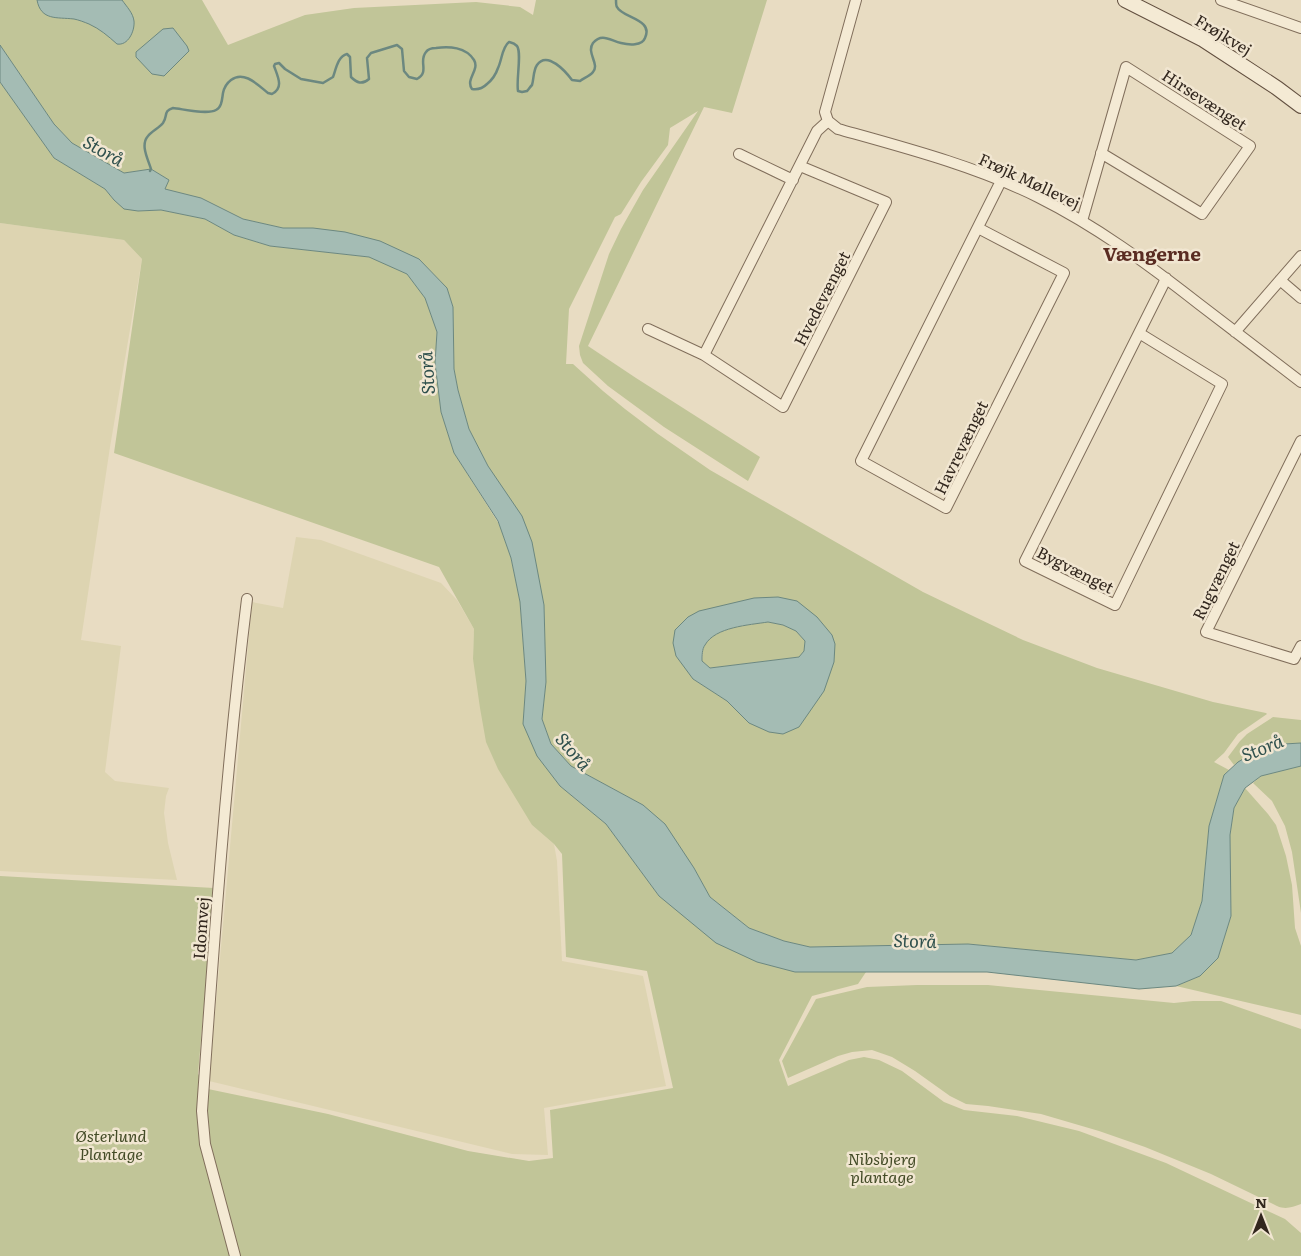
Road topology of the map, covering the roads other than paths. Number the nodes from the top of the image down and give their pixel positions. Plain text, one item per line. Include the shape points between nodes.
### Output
1 (856, 0) edge
2 (1125, 0) edge
3 (1221, 0) edge
4 (1301, 28) edge
5 (1301, 106) edge
6 (828, 121) junction
7 (1101, 153) junction
8 (739, 154) dead end
9 (800, 166) junction
10 (793, 180) junction
11 (1001, 181) junction
12 (1082, 221) junction
13 (978, 228) junction
14 (1301, 256) edge
15 (1166, 278) junction
16 (1280, 280) junction
17 (1301, 298) edge
18 (648, 329) dead end
19 (1235, 332) junction
20 (1139, 333) junction
21 (704, 355) junction
22 (1301, 382) edge
23 (1300, 445) edge
24 (247, 600) dead end
25 (1301, 646) edge
26 (235, 1256) edge

1 - 6 street via 825,112
2 - 5 street, Frøjkvej via 1202,40
3 - 4 street
6 - 9 street via 816,131
6 - 11 street, Frøjk Møllevej via 838,129 956,163
7 - 7 street, Hirsevænget via 1126,67 1250,146 1202,214
7 - 12 street, Hirsevænget
8 - 10 street
9 - 10 street
9 - 21 street, Hvedevænget via 886,202 783,407
10 - 21 street
11 - 12 street, Frøjk Møllevej
11 - 13 street, Havrevænget
12 - 15 street, Frøjk Møllevej
13 - 13 street, Havrevænget via 861,461 946,508 1064,273
14 - 16 street
15 - 19 street, Frøjk Møllevej
15 - 20 street, Bygvænget
16 - 17 street
16 - 19 street
18 - 21 street, Hvedevænget
19 - 22 street, Frøjk Møllevej
20 - 20 street, Bygvænget via 1025,560 1114,605 1222,384
23 - 25 street, Rugvænget via 1206,632 1294,659
24 - 26 street, Idomvej via 218,884 202,1111 205,1144

